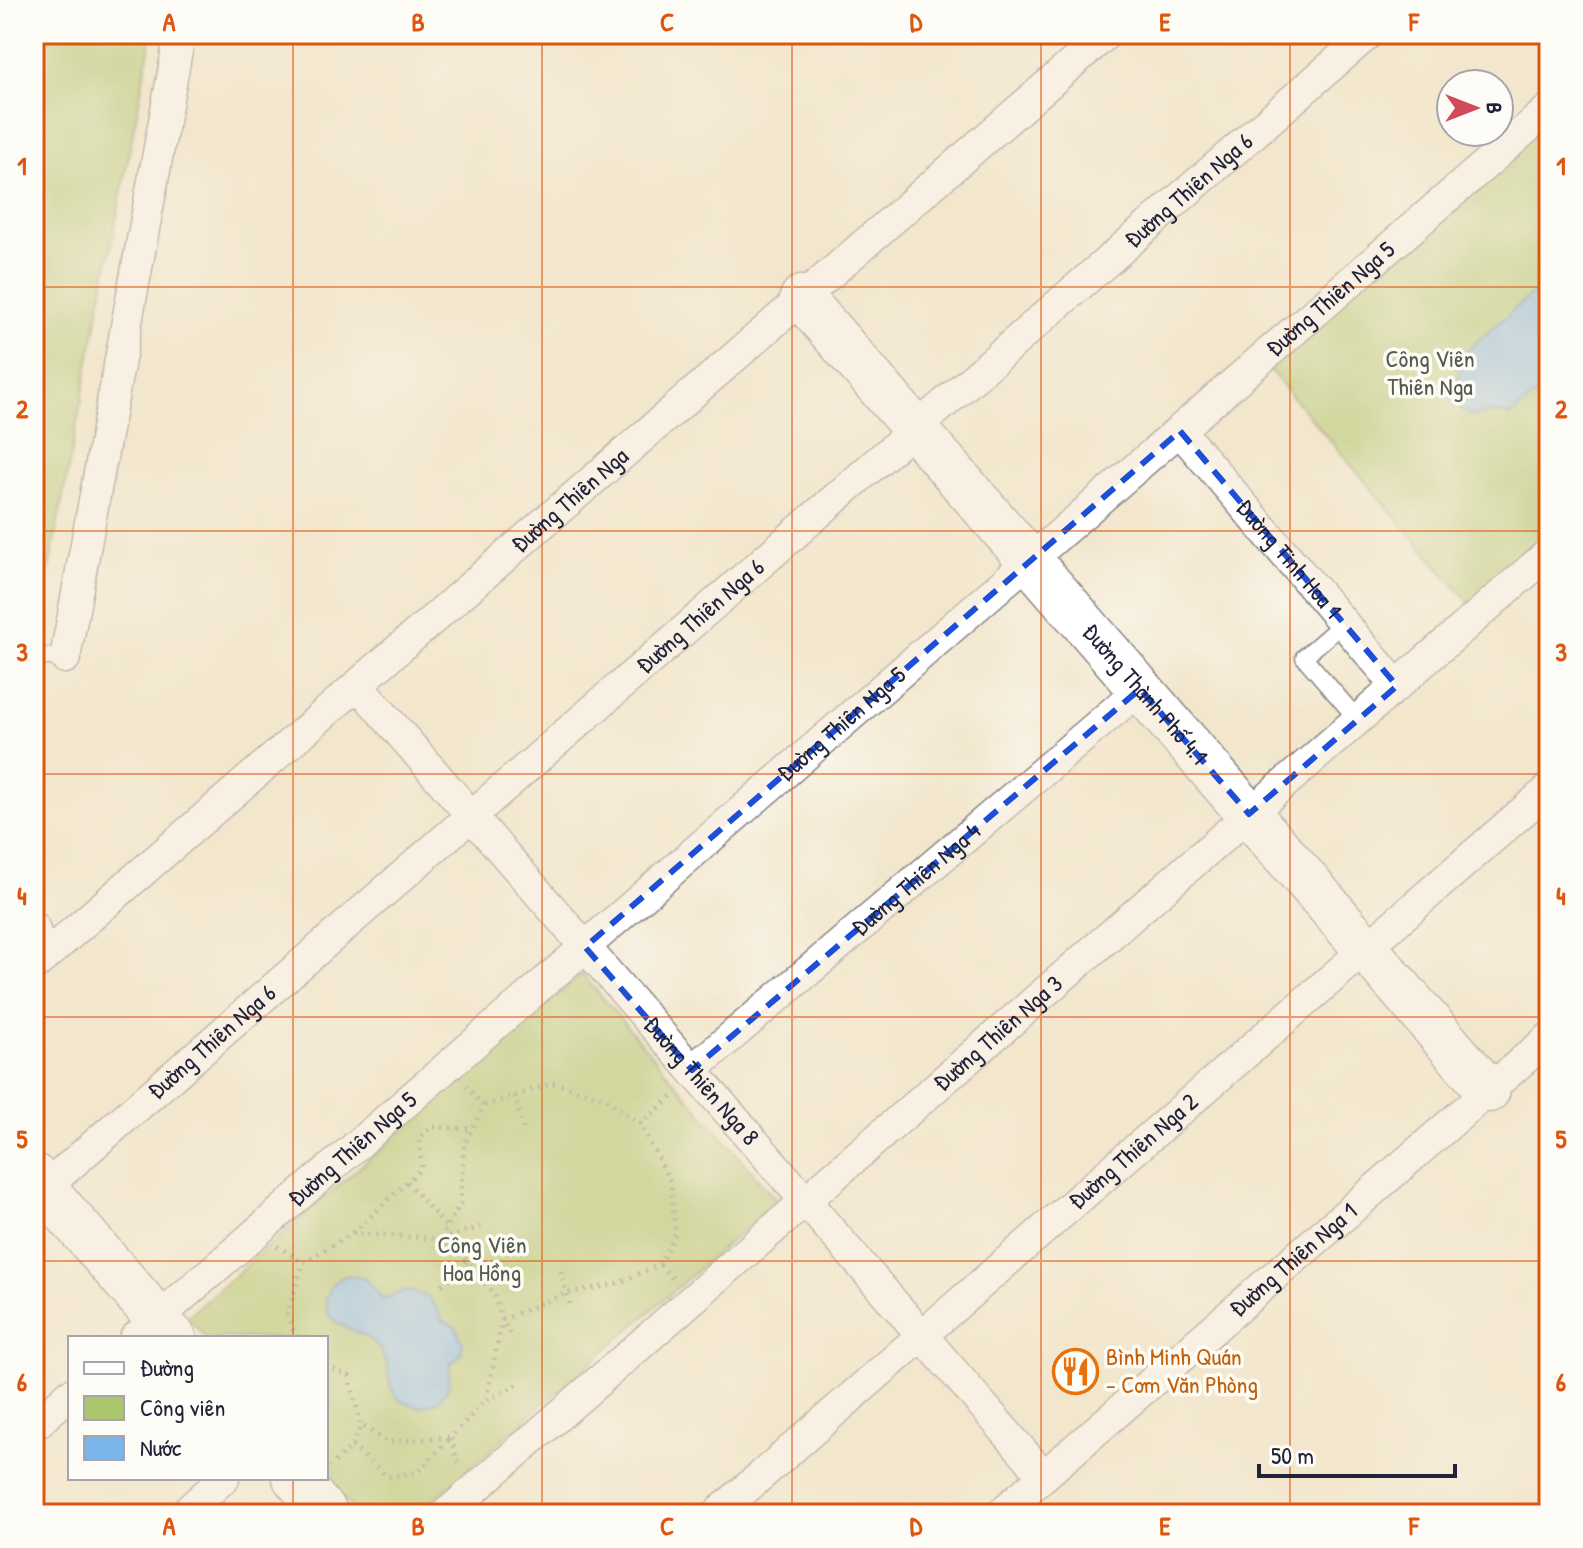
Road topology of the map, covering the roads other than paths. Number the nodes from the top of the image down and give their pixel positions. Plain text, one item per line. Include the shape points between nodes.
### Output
1 (180, 34) edge
2 (1106, 34) edge
3 (1368, 34) edge
4 (1549, 109) edge
5 (802, 298) junction
6 (915, 429) junction
7 (1180, 431) junction
8 (1549, 553) edge
9 (1030, 561) junction
10 (1343, 623) junction
11 (34, 656) edge
12 (65, 658) joint
13 (358, 685) junction
14 (1397, 686) junction
15 (1140, 689) junction
16 (1358, 720) junction
17 (1549, 789) edge
18 (1249, 814) junction
19 (472, 816) junction
20 (34, 927) edge
21 (585, 947) junction
22 (1366, 949) junction
23 (38, 962) edge
24 (1549, 1038) edge
25 (695, 1073) junction
26 (1488, 1090) junction
27 (37, 1187) edge
28 (806, 1201) junction
29 (156, 1332) edge
30 (922, 1335) junction
31 (68, 1396) edge
32 (34, 1426) edge
33 (1044, 1476) junction
34 (222, 1480) edge
35 (297, 1480) edge
36 (184, 1514) edge
37 (326, 1514) edge
38 (446, 1514) edge
39 (717, 1514) edge
40 (1000, 1514) edge

1 - 12 street
2 - 5 street, Đường Thiên Nga
3 - 6 street, Đường Thiên Nga 6
4 - 7 street, Đường Thiên Nga 5
5 - 6 street, Đường Thành Phố 4.1
5 - 13 street, Đường Thiên Nga
6 - 9 street, Đường Thành Phố 4.1
6 - 19 street, Đường Thiên Nga 6
7 - 9 street, Đường Thiên Nga 5
7 - 10 street, Đường Tinh Hoa 1
8 - 14 street, Đường Thiên Nga 3
9 - 15 street, Đường Thành Phố 4.1
9 - 21 street, Đường Thiên Nga 5
10 - 14 street, Đường Tinh Hoa 1
10 - 16 lane via 1304,657
11 - 12 lane
13 - 19 street, Đường Thiên Nga 8
13 - 23 street, Đường Thiên Nga
14 - 16 street, Đường Thiên Nga 3
15 - 18 street, Đường Thành Phố 4.1
15 - 25 street, Đường Thiên Nga 4
16 - 18 street, Đường Thiên Nga 3
17 - 22 street, Đường Thiên Nga 2
18 - 22 street, Đường Thành Phố 4.1
18 - 28 street, Đường Thiên Nga 3
19 - 21 street, Đường Thiên Nga 8
19 - 27 street, Đường Thiên Nga 6
20 - 23 street
21 - 25 street, Đường Thiên Nga 8
21 - 29 street, Đường Thiên Nga 5
22 - 26 street, Đường Thành Phố 4.1
22 - 30 street, Đường Thiên Nga 2
24 - 26 street, Đường Thiên Nga 1
25 - 28 street, Đường Thiên Nga 8
26 - 33 street, Đường Thiên Nga 1
27 - 29 street
28 - 30 street, Đường Thiên Nga 8
28 - 38 street, Đường Thiên Nga 3
30 - 33 street, Đường Thiên Nga 8
30 - 39 street, Đường Thiên Nga 2
31 - 32 street
33 - 40 street, Đường Thiên Nga 1
34 - 36 street
35 - 37 street

